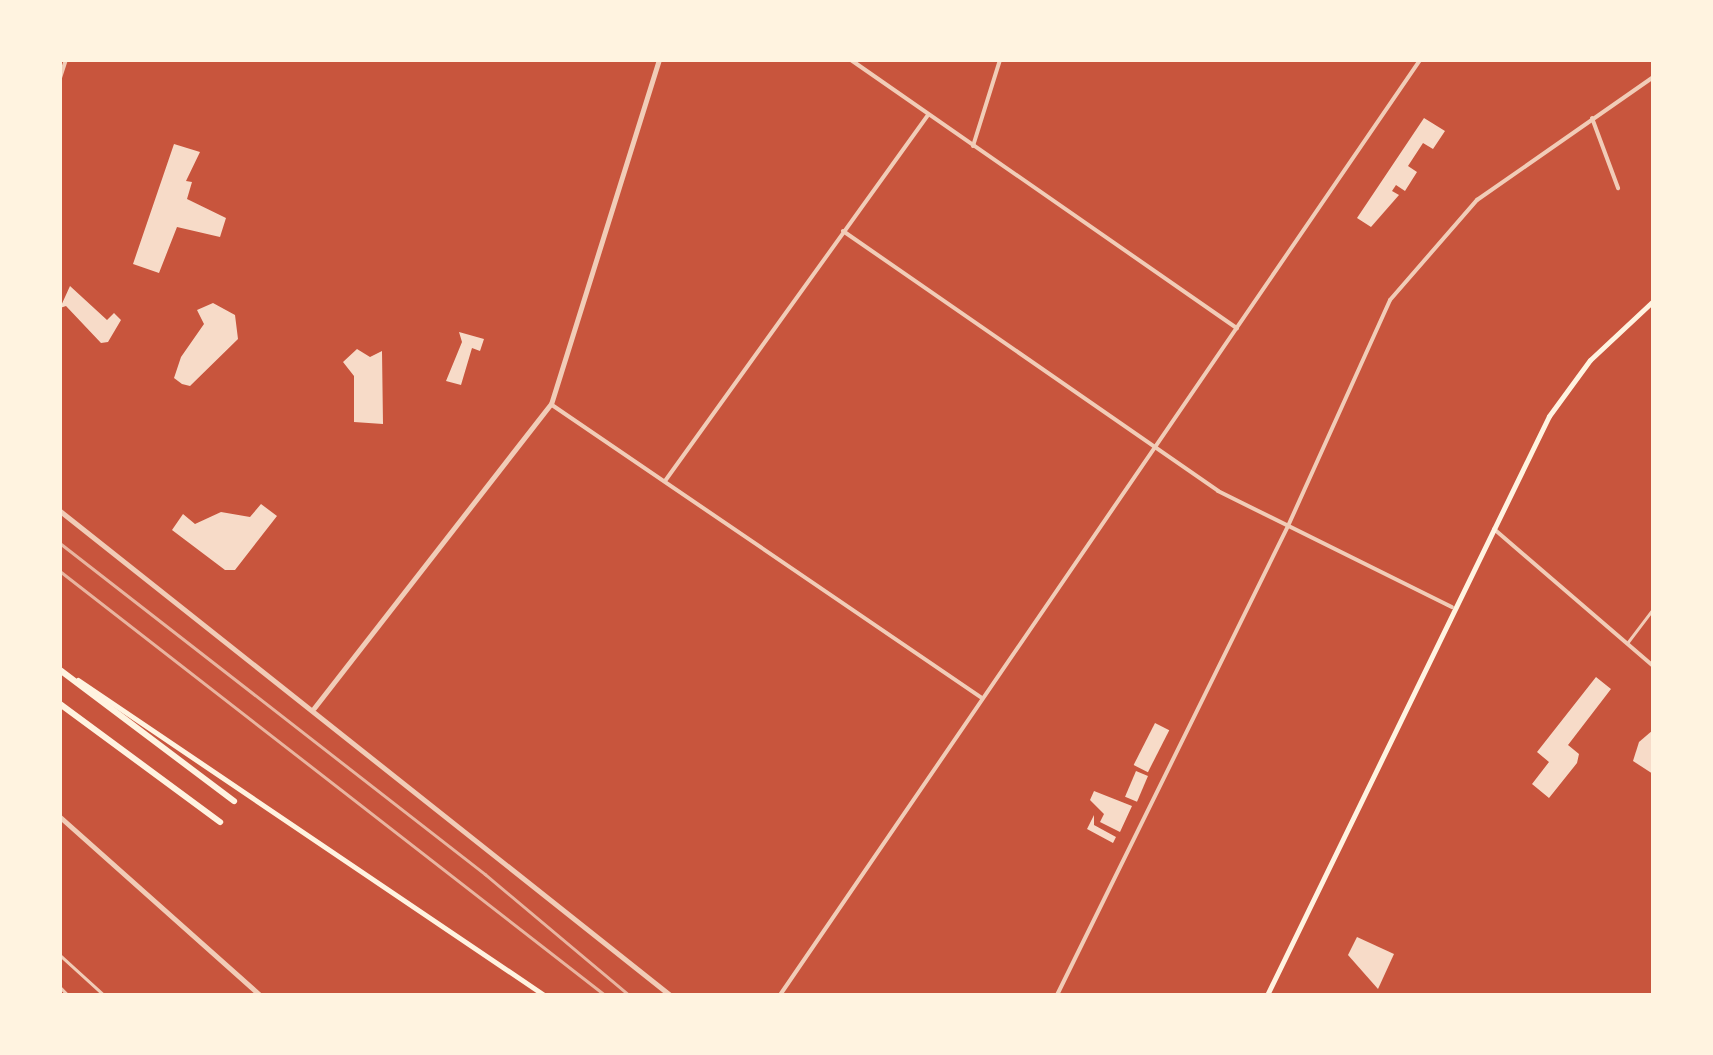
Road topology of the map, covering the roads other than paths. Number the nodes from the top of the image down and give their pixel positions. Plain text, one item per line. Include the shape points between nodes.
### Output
1 (66, 60) edge
2 (659, 60) edge
3 (851, 60) edge
4 (1000, 60) edge
5 (1420, 60) edge
6 (1653, 77) edge
7 (60, 78) edge
8 (928, 114) junction
9 (1592, 118) junction
10 (973, 146) junction
11 (1618, 188) dead end
12 (842, 232) junction
13 (1653, 301) edge
14 (1237, 328) junction
15 (551, 404) junction
16 (1154, 448) junction
17 (665, 482) junction
18 (60, 511) edge
19 (1288, 526) junction
20 (1492, 527) junction
21 (1452, 608) junction
22 (1653, 609) edge
23 (1627, 644) junction
24 (1653, 666) edge
25 (60, 669) edge
26 (982, 698) junction
27 (60, 704) edge
28 (314, 708) junction
29 (234, 801) dead end
30 (60, 817) edge
31 (220, 822) dead end
32 (60, 956) edge
33 (60, 988) edge
34 (68, 995) edge
35 (104, 995) edge
36 (260, 995) edge
37 (544, 995) edge
38 (670, 995) edge
39 (780, 995) edge
40 (1057, 995) edge
41 (1267, 995) edge

1 - 7 street
2 - 15 street
3 - 8 street
4 - 10 street
5 - 14 street
6 - 9 street
8 - 10 street
8 - 12 street
9 - 11 street
9 - 19 street via 1460,216 1390,300
10 - 14 street
12 - 16 street
12 - 17 street
13 - 20 main road via 1567,389
14 - 16 street
15 - 17 street
15 - 28 street
16 - 19 street
16 - 26 street
17 - 26 street
18 - 28 street
19 - 21 street
19 - 40 street
20 - 21 main road
20 - 23 street
21 - 41 main road
22 - 23 street
23 - 24 street
25 - 29 main road
25 - 37 main road
26 - 39 street
27 - 31 main road
28 - 38 street
30 - 36 street
32 - 35 street
33 - 34 street

